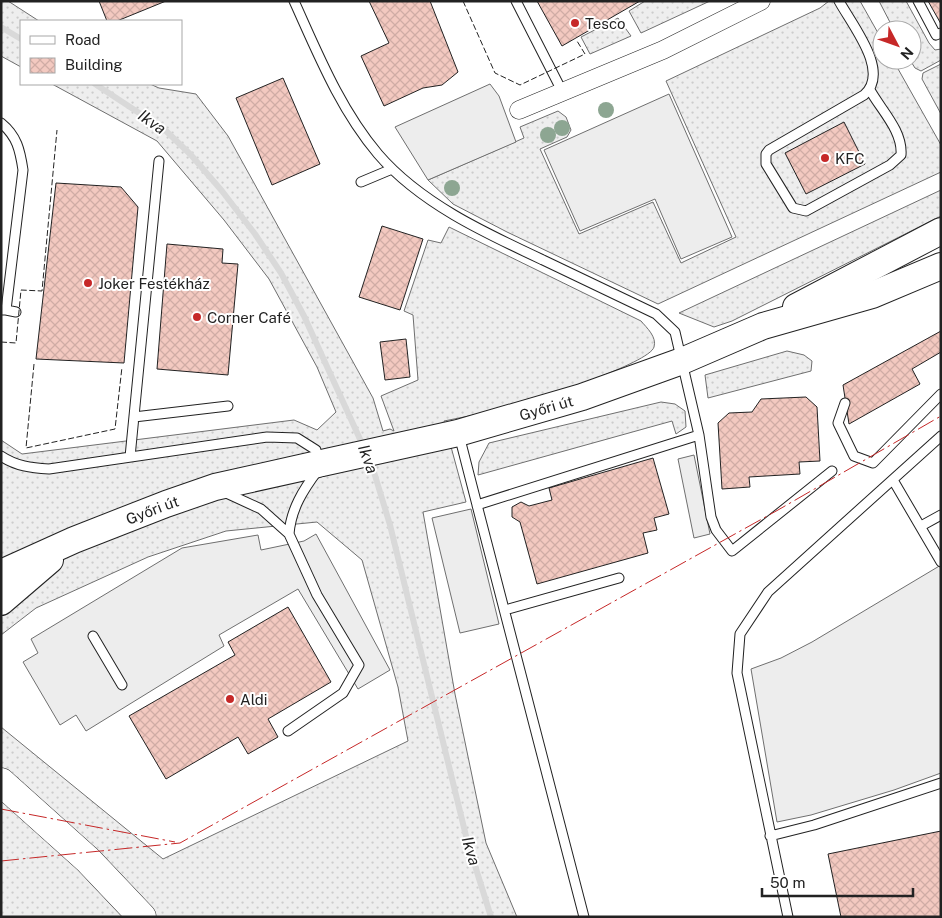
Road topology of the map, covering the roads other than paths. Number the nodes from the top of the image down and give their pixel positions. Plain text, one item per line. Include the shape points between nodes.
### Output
1 (294, 1) edge
2 (516, 1) edge
3 (761, 1) edge
4 (839, 1) edge
5 (918, 1) edge
6 (941, 33) edge
7 (870, 90) junction
8 (563, 93) junction
9 (519, 110) dead end
10 (1, 123) edge
11 (159, 161) dead end
12 (392, 169) junction
13 (361, 182) dead end
14 (941, 230) edge
15 (941, 266) edge
16 (4, 310) edge
17 (16, 312) dead end
18 (763, 326) junction
19 (682, 361) junction
20 (941, 394) edge
21 (845, 403) dead end
22 (228, 406) dead end
23 (134, 417) junction
24 (458, 433) junction
25 (699, 435) junction
26 (941, 436) edge
27 (1, 456) edge
28 (130, 457) junction
29 (326, 462) junction
30 (832, 471) dead end
31 (893, 480) junction
32 (214, 487) junction
33 (477, 505) junction
34 (941, 515) edge
35 (921, 526) junction
36 (289, 534) junction
37 (74, 540) junction
38 (941, 562) edge
39 (1, 572) edge
40 (619, 578) dead end
41 (1, 602) edge
42 (505, 610) junction
43 (93, 636) dead end
44 (122, 685) dead end
45 (288, 731) dead end
46 (1, 782) edge
47 (941, 783) edge
48 (770, 836) junction
49 (142, 917) edge
50 (584, 917) edge
51 (788, 917) edge

1 - 12 lane via 349,115
2 - 8 lane
3 - 8 street via 663,50
4 - 7 lane via 872,61 874,80
5 - 6 lane via 936,35
7 - 7 lane via 766,154 766,164 793,208 806,211 901,155 902,148 895,130
8 - 9 street
10 - 16 lane via 11,131 20,148 23,170
11 - 23 lane
12 - 13 lane
12 - 19 lane via 472,225 656,314 675,332
14 - 18 main road, Győri út via 815,295
15 - 18 main road, Győri út via 872,295
16 - 17 lane
18 - 19 main road, Győri út
19 - 24 main road, Győri út via 582,397
19 - 25 lane
20 - 21 lane via 873,463 854,456 848,448 838,423
22 - 23 lane
23 - 28 lane
24 - 29 main road, Győri út
24 - 33 lane
25 - 30 lane via 711,517 716,530 732,551
25 - 33 lane
26 - 31 lane
27 - 28 lane via 28,468 49,469
28 - 29 lane via 267,437 297,438 316,450
29 - 32 main road, Győri út
29 - 36 lane via 304,488 290,516
31 - 35 lane
31 - 48 lane via 768,592 740,634 737,673
32 - 36 lane via 261,509
32 - 37 main road, Győri út
33 - 42 lane
34 - 35 lane
35 - 38 lane
36 - 45 lane via 317,595 359,665 343,693
37 - 39 main road, Győri út
37 - 41 main road, Győri út
40 - 42 lane
42 - 50 lane
43 - 44 lane
46 - 49 main road via 88,860
47 - 48 lane
48 - 51 lane

